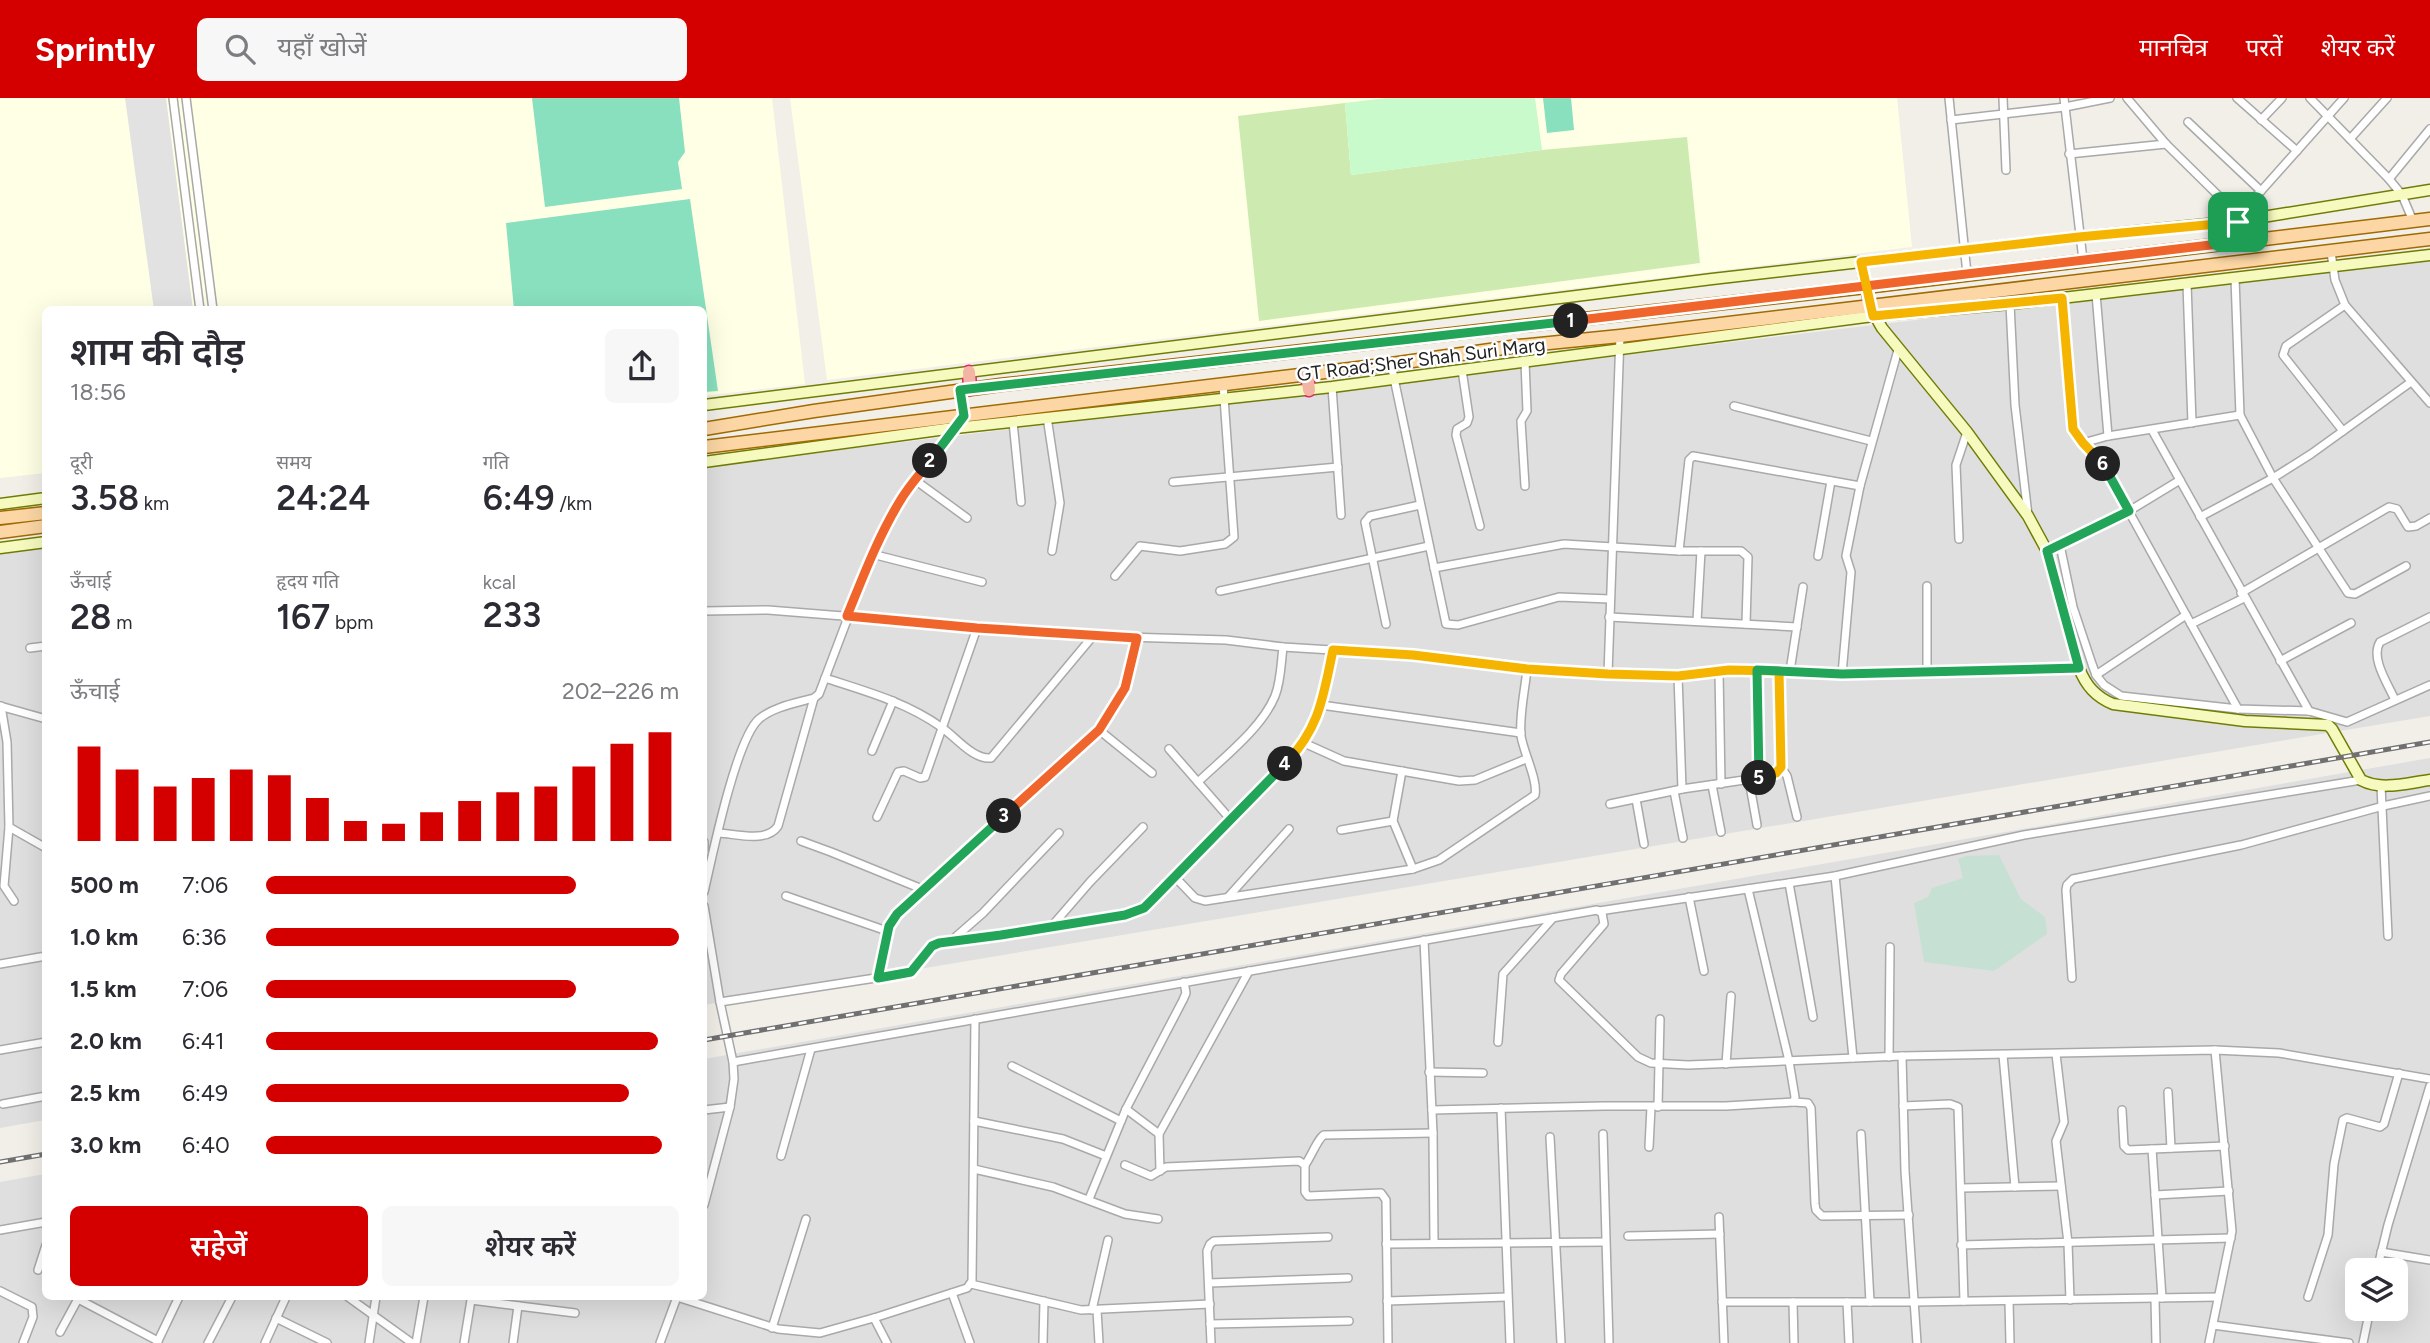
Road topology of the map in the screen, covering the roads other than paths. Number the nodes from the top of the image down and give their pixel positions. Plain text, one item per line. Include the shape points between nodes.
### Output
1 (173, 98) edge
2 (186, 98) edge
3 (1949, 98) edge
4 (2003, 98) edge
5 (2064, 98) edge
6 (2110, 98) edge
7 (2127, 98) edge
8 (2237, 98) edge
9 (2281, 98) edge
10 (2310, 98) edge
11 (2344, 98) edge
12 (2388, 98) edge
13 (2065, 107) junction
14 (2005, 116) junction
15 (2328, 116) junction
16 (1951, 120) junction
17 (2261, 120) junction
18 (2188, 122) dead end
19 (2430, 129) edge
20 (2350, 139) junction
21 (2166, 144) junction
22 (2297, 151) junction
23 (2069, 154) junction
24 (2006, 170) dead end
25 (2389, 179) junction
26 (197, 185) junction
27 (184, 186) junction
28 (2430, 190) edge
29 (2261, 191) junction
30 (2402, 195) junction
31 (2237, 219) junction
32 (2430, 219) edge
33 (2413, 221) junction
34 (2079, 237) junction
35 (2430, 239) edge
36 (2244, 241) junction
37 (1964, 250) junction
38 (2331, 251) junction
39 (2430, 255) edge
40 (2082, 260) junction
41 (1861, 262) junction
42 (2332, 267) junction
43 (1967, 274) junction
44 (2235, 278) junction
45 (2187, 284) junction
46 (1866, 287) junction
47 (2096, 294) junction
48 (2062, 298) junction
49 (2010, 304) junction
50 (2344, 305) junction
51 (199, 306) edge
52 (212, 306) edge
53 (1872, 311) junction
54 (1620, 343) junction
55 (1898, 350) junction
56 (1525, 362) junction
57 (1391, 364) junction
58 (1462, 370) junction
59 (969, 372) junction
60 (1307, 374) junction
61 (1395, 378) junction
62 (2411, 382) junction
63 (1223, 384) junction
64 (1332, 387) junction
65 (965, 390) junction
66 (1309, 390) junction
67 (1225, 399) junction
68 (2430, 403) edge
69 (707, 405) edge
70 (1734, 406) dead end
71 (1046, 412) junction
72 (2240, 415) junction
73 (964, 416) junction
74 (1013, 422) junction
75 (2192, 423) junction
76 (956, 428) junction
77 (707, 429) edge
78 (2152, 430) junction
79 (2343, 431) junction
80 (1967, 432) junction
81 (2108, 436) junction
82 (1871, 442) junction
83 (2083, 443) junction
84 (707, 447) edge
85 (707, 462) edge
86 (1338, 467) junction
87 (1230, 477) junction
88 (2273, 478) junction
89 (915, 480) junction
90 (2180, 480) junction
91 (1831, 481) junction
92 (1174, 482) dead end
93 (1525, 486) dead end
94 (1860, 486) junction
95 (42, 499) edge
96 (1021, 502) dead end
97 (0, 504) edge
98 (1420, 505) junction
99 (2129, 511) junction
100 (42, 513) edge
101 (1341, 514) dead end
102 (2028, 516) junction
103 (2200, 517) junction
104 (0, 518) edge
105 (967, 518) dead end
106 (2430, 518) edge
107 (1479, 526) dead end
108 (42, 527) edge
109 (0, 532) edge
110 (1959, 539) dead end
111 (42, 543) edge
112 (2060, 545) junction
113 (1429, 546) junction
114 (1612, 547) junction
115 (2318, 547) junction
116 (0, 548) edge
117 (1052, 551) dead end
118 (1679, 551) junction
119 (1701, 551) junction
120 (2047, 551) junction
121 (873, 554) junction
122 (1818, 556) dead end
123 (1372, 560) junction
124 (2406, 566) dead end
125 (1434, 569) junction
126 (1115, 576) dead end
127 (982, 582) dead end
128 (1927, 586) dead end
129 (1803, 587) dead end
130 (1220, 591) dead end
131 (2243, 595) junction
132 (1610, 599) junction
133 (707, 611) edge
134 (2186, 615) junction
135 (847, 616) junction
136 (1609, 617) junction
137 (2430, 617) edge
138 (1697, 621) junction
139 (2351, 623) dead end
140 (1385, 624) dead end
141 (1746, 624) junction
142 (2191, 624) junction
143 (1797, 627) junction
144 (977, 628) junction
145 (1093, 636) junction
146 (1137, 638) junction
147 (42, 646) edge
148 (1283, 647) junction
149 (30, 648) dead end
150 (1333, 650) junction
151 (2280, 661) junction
152 (2079, 668) junction
153 (1527, 669) junction
154 (1757, 670) junction
155 (1718, 671) junction
156 (1779, 671) junction
157 (1790, 671) junction
158 (1927, 672) junction
159 (1608, 674) junction
160 (1842, 674) junction
161 (2096, 675) junction
162 (1678, 676) junction
163 (825, 678) junction
164 (2430, 685) edge
165 (814, 698) junction
166 (2395, 699) junction
167 (893, 701) junction
168 (1321, 705) junction
169 (1, 706) edge
170 (2238, 709) junction
171 (2309, 711) junction
172 (42, 718) edge
173 (942, 727) junction
174 (1099, 730) junction
175 (1521, 733) junction
176 (1304, 743) junction
177 (1169, 749) dead end
178 (872, 751) dead end
179 (1526, 759) junction
180 (1781, 767) junction
181 (1402, 771) junction
182 (1152, 773) dead end
183 (1758, 778) junction
184 (1749, 779) junction
185 (2361, 779) junction
186 (2430, 780) edge
187 (1198, 782) junction
188 (1721, 783) junction
189 (1712, 785) junction
190 (2381, 786) junction
191 (1678, 790) junction
192 (2430, 796) edge
193 (1636, 799) junction
194 (1610, 804) dead end
195 (2383, 806) junction
196 (877, 817) dead end
197 (1797, 817) dead end
198 (1231, 820) junction
199 (1393, 821) junction
200 (1757, 825) dead end
201 (9, 827) junction
202 (1143, 827) dead end
203 (1289, 829) dead end
204 (1341, 830) dead end
205 (1721, 832) dead end
206 (719, 833) junction
207 (1059, 833) dead end
208 (1683, 838) dead end
209 (801, 841) dead end
210 (1644, 844) dead end
211 (42, 846) edge
212 (1413, 869) junction
213 (1174, 876) junction
214 (1835, 876) junction
215 (707, 880) edge
216 (1789, 883) junction
217 (922, 889) junction
218 (1748, 889) junction
219 (786, 896) dead end
220 (1228, 897) junction
221 (1689, 897) junction
222 (14, 901) dead end
223 (1600, 911) junction
224 (1554, 917) junction
225 (1051, 927) junction
226 (887, 931) junction
227 (2388, 936) dead end
228 (1424, 940) junction
229 (707, 941) edge
230 (951, 941) junction
231 (1890, 947) dead end
232 (42, 957) edge
233 (0, 964) edge
234 (1249, 971) junction
235 (1704, 971) dead end
236 (878, 978) junction
237 (2072, 978) dead end
238 (1184, 982) junction
239 (1731, 996) dead end
240 (720, 1002) junction
241 (1813, 1017) dead end
242 (975, 1019) junction
243 (1660, 1019) dead end
244 (1498, 1042) dead end
245 (42, 1043) edge
246 (811, 1049) junction
247 (0, 1050) edge
248 (2215, 1050) junction
249 (2056, 1054) junction
250 (2003, 1055) junction
251 (1902, 1056) junction
252 (1889, 1057) junction
253 (1853, 1058) junction
254 (1789, 1061) junction
255 (733, 1062) junction
256 (1659, 1063) junction
257 (1726, 1063) junction
258 (1012, 1066) dead end
259 (1429, 1072) junction
260 (1483, 1073) dead end
261 (2399, 1073) junction
262 (2430, 1079) edge
263 (2430, 1086) edge
264 (2168, 1091) dead end
265 (42, 1097) edge
266 (1794, 1102) junction
267 (3, 1104) dead end
268 (1903, 1106) junction
269 (730, 1107) junction
270 (1654, 1107) junction
271 (1501, 1108) junction
272 (707, 1110) edge
273 (1126, 1110) junction
274 (1432, 1110) junction
275 (2122, 1110) dead end
276 (974, 1121) junction
277 (1121, 1121) junction
278 (1433, 1133) junction
279 (1159, 1134) junction
280 (1603, 1134) dead end
281 (1861, 1134) dead end
282 (1550, 1138) dead end
283 (2225, 1146) junction
284 (1648, 1147) dead end
285 (2171, 1148) junction
286 (2152, 1149) junction
287 (781, 1156) dead end
288 (1106, 1156) junction
289 (1305, 1165) junction
290 (1125, 1166) dead end
291 (974, 1169) junction
292 (1160, 1171) junction
293 (707, 1172) edge
294 (713, 1173) junction
295 (2061, 1186) junction
296 (2015, 1187) junction
297 (1961, 1188) junction
298 (2229, 1191) junction
299 (707, 1194) edge
300 (2155, 1195) junction
301 (1089, 1199) junction
302 (1909, 1215) junction
303 (1866, 1216) junction
304 (1719, 1217) dead end
305 (806, 1219) dead end
306 (1158, 1219) dead end
307 (42, 1223) edge
308 (0, 1230) edge
309 (1720, 1234) junction
310 (1628, 1236) dead end
311 (1328, 1237) dead end
312 (2231, 1238) junction
313 (1108, 1240) dead end
314 (2159, 1240) junction
315 (1555, 1241) junction
316 (1434, 1242) junction
317 (1504, 1242) junction
318 (1605, 1242) junction
319 (1386, 1244) junction
320 (2068, 1244) junction
321 (1961, 1245) junction
322 (2381, 1252) junction
323 (42, 1258) edge
324 (2380, 1258) edge
325 (2430, 1260) edge
326 (38, 1270) dead end
327 (1348, 1278) dead end
328 (1209, 1283) junction
329 (971, 1284) junction
330 (0, 1291) edge
331 (952, 1293) junction
332 (1507, 1297) junction
333 (2218, 1297) junction
334 (2308, 1297) dead end
335 (2159, 1298) junction
336 (77, 1300) edge
337 (82, 1300) edge
338 (178, 1300) edge
339 (230, 1300) edge
340 (285, 1300) edge
341 (352, 1300) edge
342 (375, 1300) edge
343 (423, 1300) edge
344 (471, 1300) edge
345 (483, 1300) edge
346 (528, 1300) edge
347 (676, 1300) edge
348 (686, 1300) edge
349 (2070, 1300) junction
350 (1044, 1301) junction
351 (1387, 1301) junction
352 (1965, 1301) junction
353 (2009, 1301) junction
354 (1722, 1302) junction
355 (1793, 1302) junction
356 (1847, 1302) junction
357 (1870, 1302) junction
358 (1915, 1302) junction
359 (1210, 1304) junction
360 (518, 1306) junction
361 (527, 1307) junction
362 (1095, 1310) junction
363 (575, 1313) dead end
364 (372, 1316) junction
365 (276, 1318) junction
366 (874, 1318) junction
367 (1349, 1321) dead end
368 (2368, 1321) edge
369 (1210, 1324) junction
370 (2213, 1325) junction
371 (772, 1328) junction
372 (60, 1332) dead end
373 (798, 1332) junction
374 (820, 1333) junction
375 (157, 1342) edge
376 (23, 1343) edge
377 (208, 1343) edge
378 (265, 1343) edge
379 (327, 1343) edge
380 (369, 1343) edge
381 (414, 1343) edge
382 (464, 1343) edge
383 (513, 1343) edge
384 (660, 1343) edge
385 (794, 1343) edge
386 (818, 1343) edge
387 (887, 1343) edge
388 (970, 1343) edge
389 (1043, 1343) edge
390 (1098, 1343) edge
391 (1211, 1343) edge
392 (1388, 1343) edge
393 (1510, 1343) edge
394 (1561, 1343) edge
395 (1609, 1343) edge
396 (1724, 1343) edge
397 (1794, 1343) edge
398 (1849, 1343) edge
399 (1917, 1343) edge
400 (2010, 1343) edge
401 (2156, 1343) edge
402 (2209, 1343) edge
403 (2349, 1343) edge
404 (2363, 1343) edge

1 - 27 street
2 - 26 street
3 - 16 street
4 - 14 street
5 - 13 street
6 - 13 street
7 - 21 street
8 - 17 street
9 - 17 street
10 - 15 street
11 - 15 street
12 - 20 street
13 - 14 street
13 - 23 street
14 - 16 street
14 - 24 street
15 - 20 street
15 - 22 street
16 - 37 street
17 - 22 street
18 - 29 street
19 - 25 street
20 - 25 street
21 - 23 street
21 - 31 street
22 - 29 street
23 - 34 street
25 - 30 street
26 - 27 street
26 - 52 street
27 - 51 street
28 - 30 main road
29 - 31 street
30 - 31 main road
30 - 33 street
31 - 34 main road
31 - 36 street
32 - 33 main road, GT Road;Sher Shah Suri Marg
33 - 36 main road, GT Road;Sher Shah Suri Marg
34 - 37 main road
34 - 40 street
35 - 38 main road, GT Road;Sher Shah Suri Marg
36 - 40 main road, GT Road;Sher Shah Suri Marg
37 - 41 main road
37 - 43 street
38 - 42 street
38 - 53 main road, GT Road;Sher Shah Suri Marg
39 - 42 main road
40 - 43 main road, GT Road;Sher Shah Suri Marg
41 - 46 main road
41 - 59 main road
42 - 44 main road
42 - 50 street
43 - 46 main road, GT Road;Sher Shah Suri Marg
44 - 45 main road
44 - 72 street
45 - 47 main road
45 - 75 street
46 - 53 main road
46 - 65 main road, GT Road;Sher Shah Suri Marg
47 - 48 main road
47 - 81 street
48 - 49 main road
48 - 83 street via 2072,422
49 - 53 main road
49 - 102 street via 2015,405
50 - 62 street
50 - 79 street via 2286,346 2283,355
53 - 54 main road, GT Road;Sher Shah Suri Marg
53 - 55 main road
54 - 56 main road
54 - 57 main road, GT Road;Sher Shah Suri Marg via 1460,353
54 - 114 street
55 - 80 main road
55 - 82 street
56 - 58 main road
56 - 93 street via 1527,411 1521,421
57 - 60 main road, GT Road;Sher Shah Suri Marg
57 - 61 street
58 - 61 main road
58 - 107 street via 1469,417 1456,435
59 - 65 highway
59 - 69 main road
60 - 63 main road, GT Road;Sher Shah Suri Marg
60 - 66 highway
61 - 64 main road
61 - 98 street
62 - 68 street
62 - 79 street
63 - 67 street
63 - 71 main road, GT Road;Sher Shah Suri Marg
64 - 66 main road
64 - 86 street
65 - 73 street
65 - 77 main road, GT Road;Sher Shah Suri Marg
66 - 67 main road
67 - 71 main road
67 - 87 street
70 - 82 street
71 - 73 main road, GT Road;Sher Shah Suri Marg
71 - 74 main road
71 - 117 street via 1060,503
72 - 75 street
72 - 88 street
73 - 76 street
73 - 84 main road, GT Road;Sher Shah Suri Marg
74 - 76 main road
74 - 96 street
75 - 78 street
76 - 85 main road
76 - 89 street
78 - 81 street
78 - 90 street
79 - 88 street
80 - 102 main road
80 - 110 street via 1956,465
81 - 83 street
82 - 94 street
83 - 99 street via 2101,461
86 - 87 street
86 - 101 street
87 - 92 street
87 - 126 street via 1233,540 1180,551 1140,546
88 - 103 street
88 - 115 street
89 - 105 street
89 - 121 street
90 - 99 street
90 - 103 street
91 - 94 street
91 - 118 street via 1693,456
91 - 122 street
94 - 160 street via 1846,556 1851,572
95 - 97 main road
98 - 113 street
98 - 123 street via 1367,519 1364,527
99 - 112 street
99 - 134 street
100 - 104 main road
102 - 120 main road
103 - 131 street
106 - 115 street via 2409,527 2397,509 2389,507
108 - 109 main road
111 - 116 main road
112 - 120 street
112 - 161 street via 2073,607
113 - 123 street
113 - 125 street
114 - 118 street
114 - 125 street via 1564,544
114 - 132 street
115 - 124 street via 2351,594
115 - 131 street
118 - 119 street
119 - 138 street
119 - 141 street via 1747,554
120 - 152 main road
121 - 127 street
121 - 135 street
123 - 130 street
123 - 140 street
125 - 132 street via 1444,619 1451,626 1559,597
128 - 158 street
129 - 143 street
131 - 142 street
131 - 151 street
132 - 136 street
133 - 135 street
134 - 142 street
134 - 161 street
135 - 144 street
135 - 163 street
136 - 138 street
136 - 159 street
137 - 166 street via 2377,646 2376,655
138 - 141 street
139 - 151 street
141 - 143 street
142 - 170 street
143 - 157 street
144 - 145 street
144 - 173 street
145 - 146 street
145 - 173 street via 992,758 978,755
146 - 148 street
146 - 174 street via 1125,688
147 - 149 street
148 - 150 street
148 - 187 street via 1272,701 1245,737
150 - 153 street
150 - 168 street
151 - 171 street
152 - 158 street
152 - 185 main road via 2096,695 2113,705 2245,721 2328,725
153 - 159 street
153 - 175 street
154 - 155 street
154 - 156 street
154 - 183 street
155 - 162 street
155 - 188 street
156 - 157 street
156 - 180 street
157 - 160 street
158 - 160 street
159 - 162 street
161 - 170 street via 2122,696
162 - 191 street
163 - 165 street
163 - 167 street
164 - 166 street
165 - 206 street via 766,714 754,725 742,746
165 - 206 street via 775,832 766,836
166 - 171 street via 2347,722
167 - 173 street
167 - 178 street
168 - 175 street
168 - 176 street
169 - 172 street
169 - 201 street
170 - 171 street
173 - 196 street via 925,777 898,772
174 - 182 street
174 - 217 street
175 - 179 street
176 - 181 street via 1345,761
176 - 198 street
177 - 187 street
179 - 181 street via 1468,782
179 - 212 street via 1536,786 1532,799 1439,860
180 - 183 street
180 - 197 street
181 - 199 street
183 - 184 street
184 - 188 street
184 - 200 street
185 - 190 main road
185 - 214 street via 2024,835
186 - 190 main road
187 - 198 street
188 - 189 street
189 - 191 street
189 - 205 street
190 - 195 street
191 - 193 street
191 - 208 street
192 - 195 street
193 - 194 street
193 - 210 street
195 - 227 street
195 - 237 street via 2241,845 2073,879 2066,890
198 - 213 street
199 - 204 street
199 - 212 street
201 - 211 street
201 - 222 street via 4,886
202 - 225 street
203 - 220 street
206 - 215 street
207 - 230 street
209 - 217 street
212 - 220 street
213 - 220 street via 1195,898
213 - 225 street via 1137,911
214 - 216 street
214 - 253 street
216 - 218 street
216 - 241 street
217 - 226 street
218 - 221 street
218 - 254 street
219 - 226 street
221 - 223 street
221 - 235 street
223 - 224 street
223 - 256 street via 1604,925 1559,981 1642,1060
224 - 228 street
224 - 244 street via 1503,974
225 - 230 street
226 - 236 street
228 - 234 street
228 - 259 street
229 - 240 street
230 - 236 street via 932,946 911,972
231 - 252 street
232 - 233 street
234 - 238 street
234 - 279 street
236 - 240 street
238 - 242 street
238 - 273 street via 1183,1000
239 - 257 street
240 - 255 street
242 - 246 street
242 - 276 street
243 - 256 street
245 - 247 street
246 - 255 street
246 - 287 street
248 - 249 street
248 - 261 street via 2279,1053
248 - 283 street
249 - 250 street
249 - 295 street via 2064,1122 2056,1141
250 - 251 street
250 - 296 street
251 - 252 street
251 - 268 street
252 - 253 street
253 - 254 street
254 - 257 street
254 - 266 street
255 - 269 street
256 - 257 street
256 - 270 street
258 - 277 street
259 - 260 street
259 - 274 street
261 - 262 street
261 - 334 street via 2384,1124 2343,1121 2328,1235
263 - 322 street
264 - 285 street
265 - 267 street
266 - 270 street
266 - 303 street via 1808,1103 1811,1108 1816,1210 1822,1216
268 - 297 street via 1958,1107
268 - 302 street
269 - 272 street
269 - 294 street
270 - 271 street
270 - 284 street
271 - 274 street
271 - 317 street
273 - 277 street
273 - 279 street
274 - 278 street
275 - 286 street via 2125,1149
276 - 288 street via 1063,1139
276 - 291 street
277 - 288 street
278 - 289 street via 1324,1135
278 - 316 street
279 - 292 street
280 - 318 street
281 - 303 street
282 - 315 street
283 - 285 street
283 - 298 street
285 - 286 street
286 - 300 street
288 - 301 street
289 - 292 street via 1299,1161 1166,1167
289 - 319 street via 1308,1196 1384,1196
290 - 292 street via 1151,1176
291 - 301 street
291 - 329 street
293 - 294 street
294 - 299 street
295 - 296 street
295 - 320 street
296 - 297 street
297 - 321 street
298 - 300 street
298 - 312 street
300 - 314 street
301 - 306 street via 1125,1214
302 - 303 street
302 - 358 street
303 - 357 street
304 - 309 street
305 - 371 street
307 - 308 street
309 - 310 street
309 - 354 street
311 - 328 street via 1214,1241 1208,1251
312 - 314 street
312 - 333 street
313 - 362 street
314 - 320 street
314 - 335 street
315 - 317 street
315 - 318 street
315 - 394 street
316 - 317 street
316 - 319 street
317 - 332 street
318 - 395 street
319 - 351 street
320 - 321 street
320 - 349 street
321 - 352 street
322 - 324 street
322 - 325 street
323 - 326 street
327 - 328 street
328 - 359 street
329 - 331 street
329 - 350 street
330 - 376 street via 32,1307
331 - 366 street
331 - 388 street
332 - 351 street
332 - 393 street
333 - 335 street
333 - 370 street
335 - 349 street
335 - 401 street
336 - 372 street
337 - 375 street
338 - 375 street
339 - 377 street
340 - 365 street
341 - 364 street
342 - 364 street
343 - 381 street
344 - 382 street
345 - 360 street
346 - 361 street
347 - 384 street
348 - 371 street
349 - 353 street
350 - 362 street
350 - 389 street
351 - 392 street
352 - 353 street
352 - 358 street
353 - 400 street
354 - 355 street
354 - 396 street
355 - 356 street
355 - 397 street
356 - 357 street
356 - 398 street
357 - 358 street
358 - 399 street
359 - 362 street
359 - 369 street
360 - 361 street
360 - 383 street
361 - 363 street
362 - 390 street
364 - 380 street
364 - 381 street
365 - 378 street
365 - 379 street
366 - 374 street
366 - 387 street
367 - 369 street
368 - 404 street
369 - 391 street
370 - 402 street
370 - 403 street
371 - 373 street
373 - 374 street
373 - 385 street
374 - 386 street

